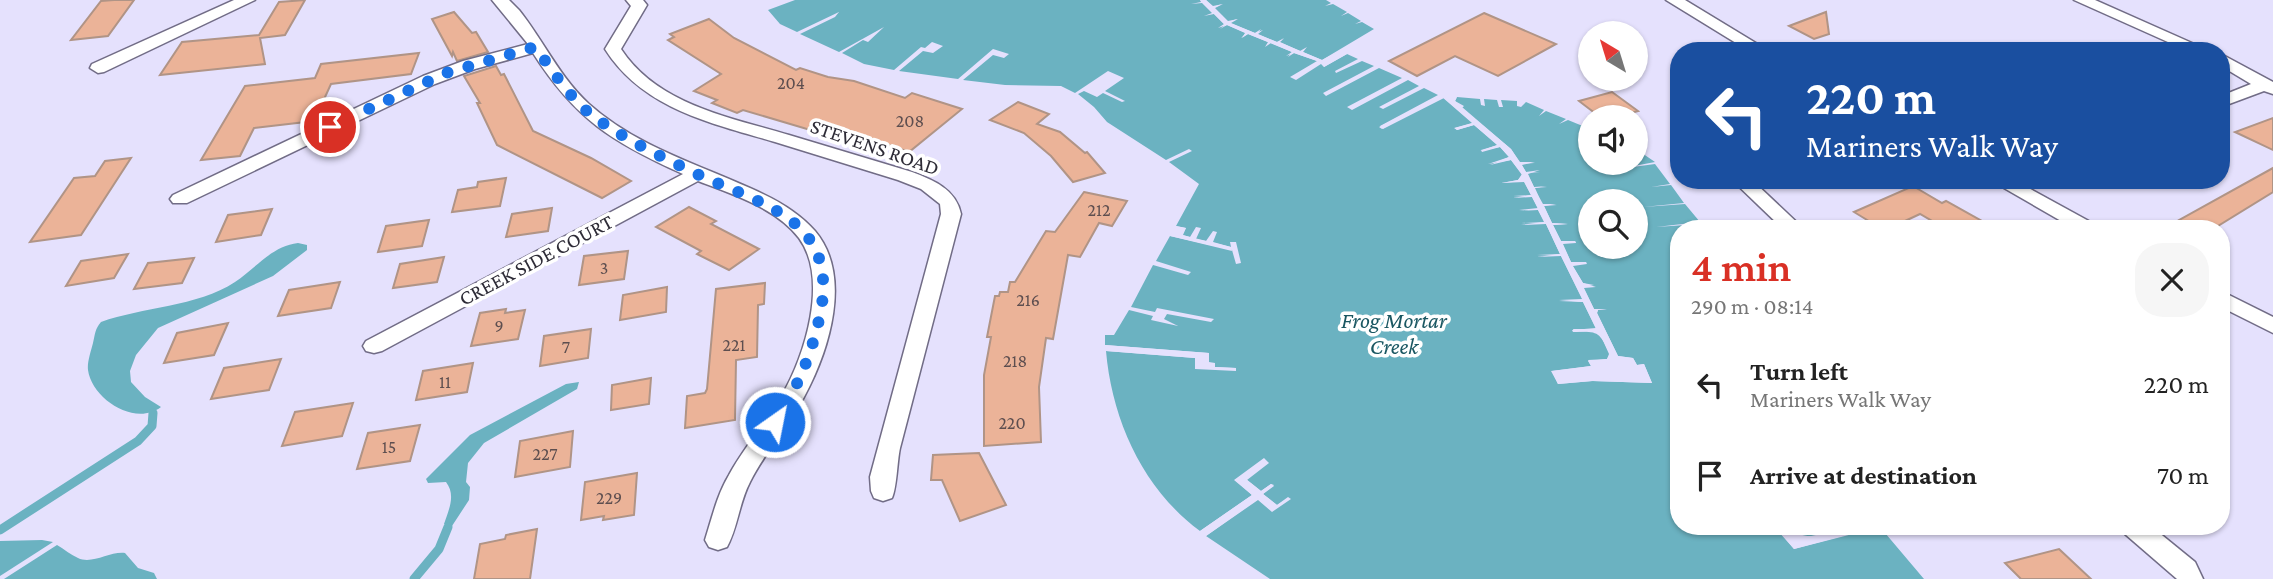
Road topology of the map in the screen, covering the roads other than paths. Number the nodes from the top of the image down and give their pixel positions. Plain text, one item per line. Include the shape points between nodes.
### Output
1 (247, 0) edge
2 (500, 0) edge
3 (634, 0) edge
4 (1674, 0) edge
5 (2082, 0) edge
6 (1745, 42) edge
7 (2181, 42) edge
8 (535, 47) junction
9 (2230, 64) edge
10 (98, 68) dead end
11 (2268, 87) edge
12 (2230, 99) edge
13 (697, 174) junction
14 (1751, 189) edge
15 (2022, 189) edge
16 (180, 200) dead end
17 (1784, 220) edge
18 (2074, 220) edge
19 (2230, 303) edge
20 (2273, 326) edge
21 (374, 346) dead end
22 (883, 491) dead end
23 (2144, 535) edge
24 (718, 540) dead end
25 (2190, 579) edge

1 - 10 street
2 - 8 street
3 - 22 street, STEVENS ROAD via 639,5 635,16 613,49 628,69 667,100 696,113 905,176 928,185 949,202 951,214 888,448
4 - 6 street
5 - 7 street
8 - 13 street via 587,111 624,137
8 - 16 street via 429,80
9 - 11 street
11 - 12 street
13 - 21 street, CREEK SIDE COURT
13 - 24 street via 791,219 817,251 825,292 798,386 738,482
14 - 17 street
15 - 18 street
19 - 20 street
23 - 25 street via 2186,570

